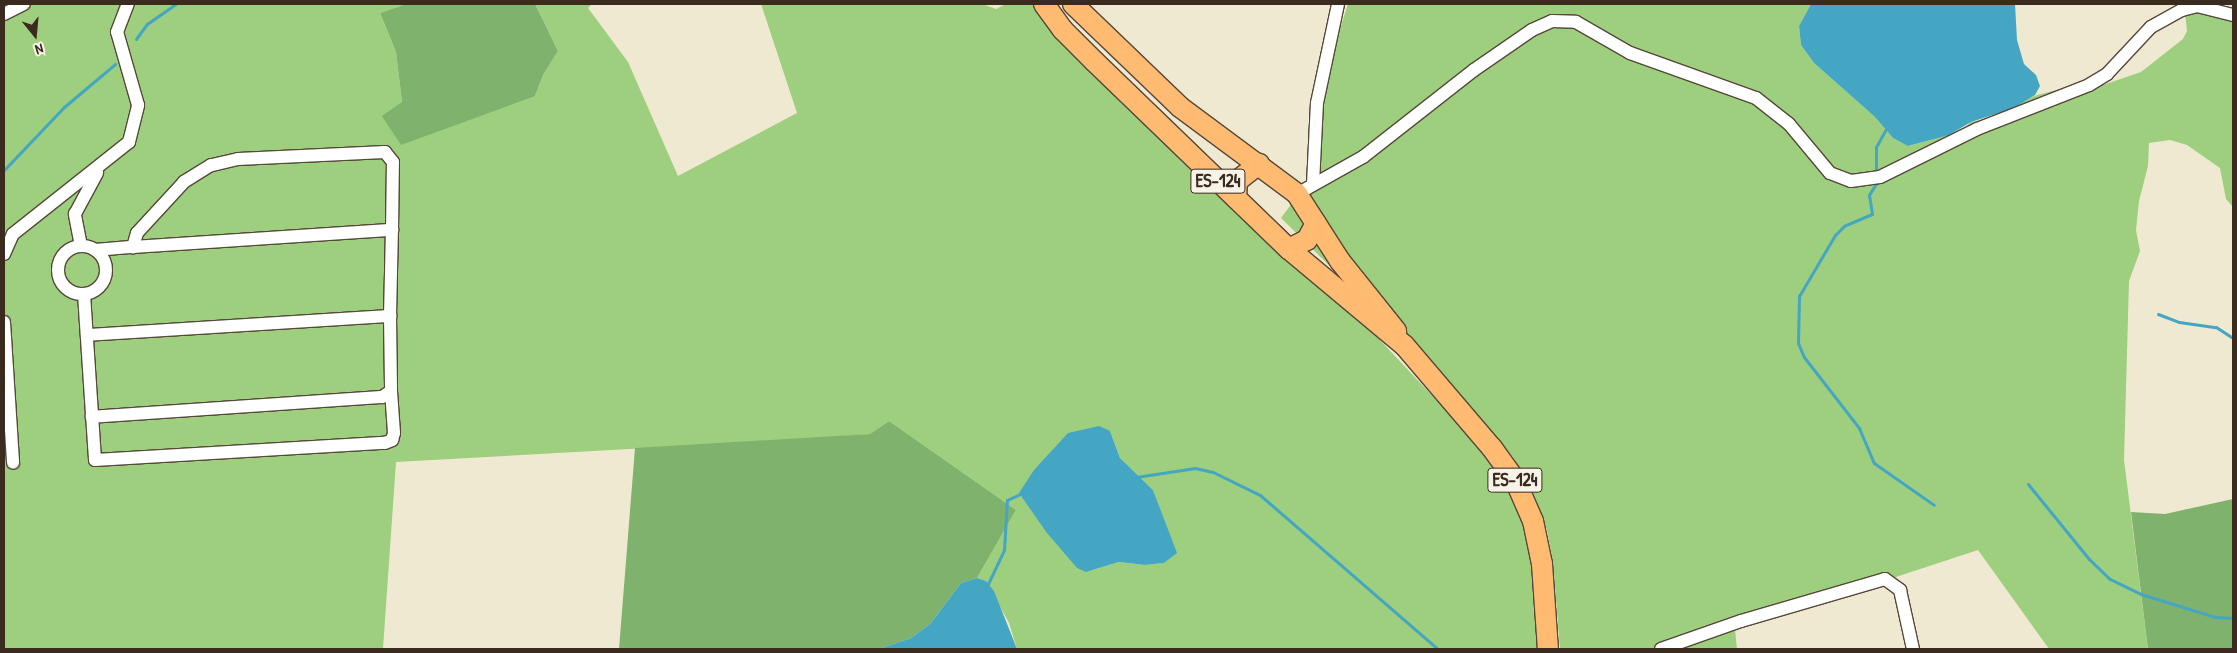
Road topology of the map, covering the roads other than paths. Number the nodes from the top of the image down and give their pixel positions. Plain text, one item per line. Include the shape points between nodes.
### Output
1 (24, 4) edge
2 (128, 4) edge
3 (1044, 4) edge
4 (1073, 4) edge
5 (1338, 4) edge
6 (4, 14) edge
7 (2233, 15) edge
8 (1258, 164) junction
9 (99, 168) junction
10 (1305, 189) junction
11 (1236, 198) junction
12 (1316, 223) junction
13 (392, 230) junction
14 (81, 246) junction
15 (133, 247) junction
16 (1289, 249) junction
17 (95, 250) junction
18 (4, 254) edge
19 (84, 294) junction
20 (390, 316) junction
21 (4, 322) edge
22 (87, 334) junction
23 (1404, 345) junction
24 (390, 391) junction
25 (92, 417) junction
26 (13, 463) dead end
27 (1548, 649) edge
28 (1662, 649) edge
29 (1913, 649) edge

1 - 6 street
2 - 9 street via 117,32 138,105 129,142
3 - 11 main road, ES-124 via 1063,30 1094,62
4 - 8 main road, ES-124 via 1180,107
5 - 10 street via 1317,103
7 - 10 street via 2197,6 2182,10 2151,27 2107,74 2089,85 1977,129 1880,177 1851,181 1830,173 1789,124 1756,98 1630,53 1576,22 1552,21 1532,30 1474,70 1374,149
8 - 10 main road, ES-124
8 - 11 main road via 1237,181
9 - 14 street via 75,214
9 - 18 street via 13,234
10 - 12 main road, ES-124
11 - 16 main road, ES-124
12 - 16 main road via 1307,240
12 - 23 main road, ES-124 via 1340,261 1385,314
13 - 15 street
13 - 15 street via 393,162 385,152 257,158 211,165 184,182 137,234
13 - 20 street
14 - 17 street
14 - 19 street via 67,252 58,272 64,286
15 - 17 street
16 - 23 main road, ES-124
17 - 19 street via 105,262 106,276 98,289
19 - 22 street
20 - 22 street
20 - 24 street
21 - 26 street
22 - 25 street
23 - 27 main road, ES-124 via 1464,413 1515,480 1533,521 1542,564
24 - 25 street via 370,399
24 - 25 street via 394,433 392,440 386,443 95,460
28 - 29 street via 1741,621 1885,579 1900,590

